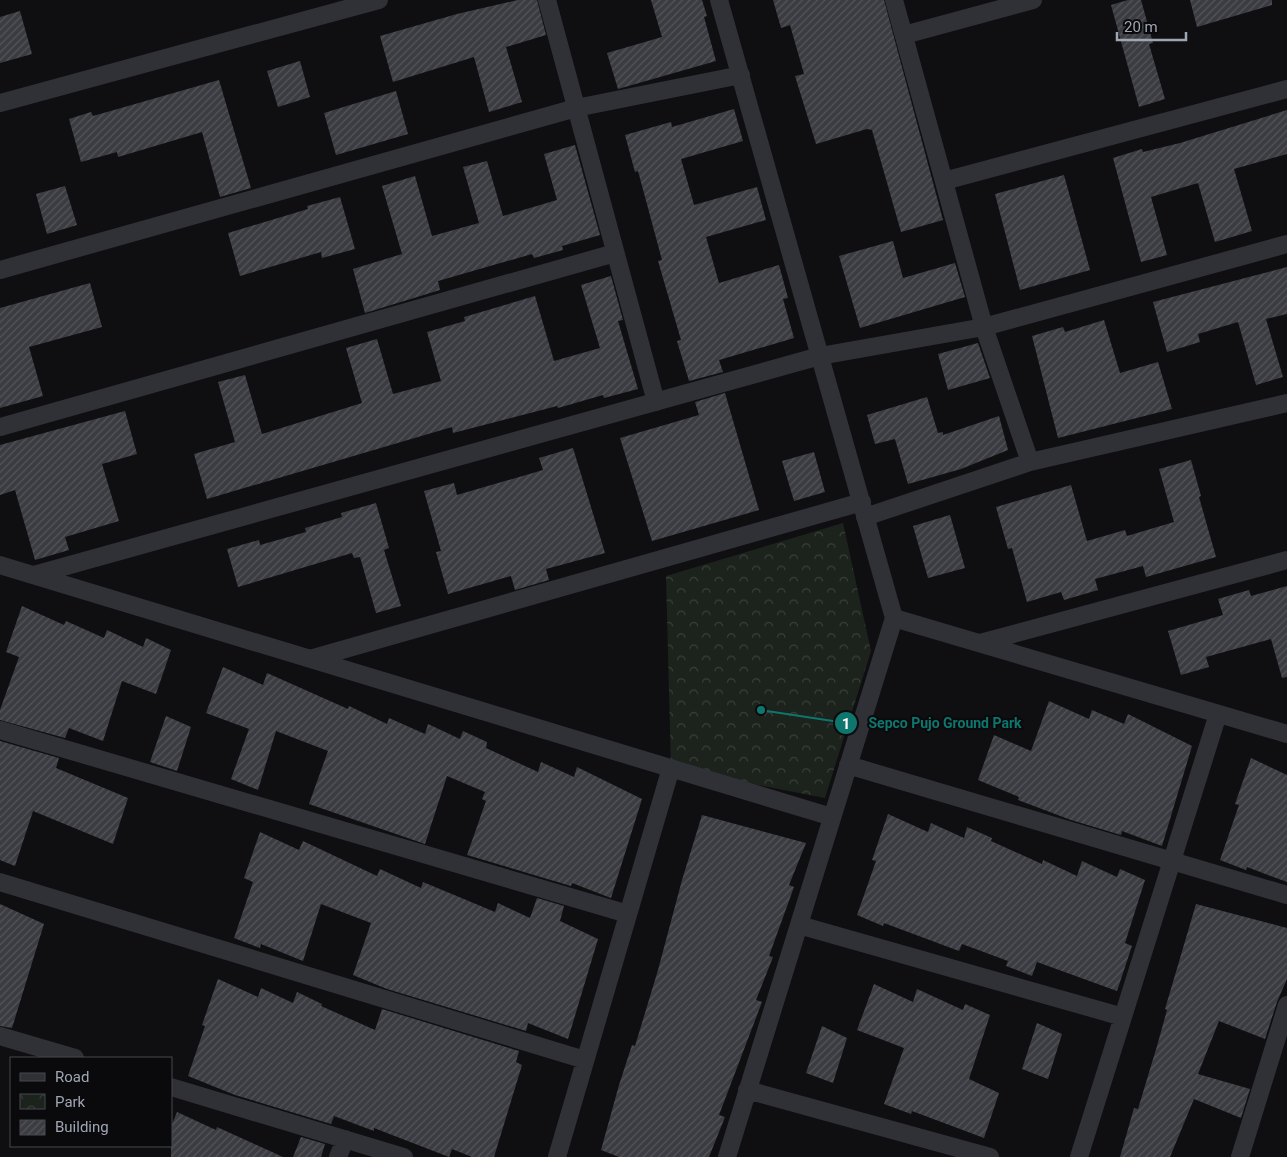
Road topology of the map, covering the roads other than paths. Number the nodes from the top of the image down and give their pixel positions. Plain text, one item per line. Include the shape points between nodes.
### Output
1 (379, 0) edge
2 (547, 0) edge
3 (720, 0) edge
4 (894, 0) edge
5 (1034, 0) edge
6 (904, 35) junction
7 (741, 75) junction
8 (1287, 89) edge
9 (0, 103) edge
10 (576, 108) junction
11 (944, 181) junction
12 (1287, 244) edge
13 (616, 253) junction
14 (0, 270) edge
15 (984, 327) junction
16 (820, 356) junction
17 (656, 402) junction
18 (1287, 403) edge
19 (0, 426) edge
20 (1030, 462) junction
21 (864, 510) junction
22 (1287, 560) edge
23 (0, 565) edge
24 (34, 575) junction
25 (894, 618) junction
26 (979, 643) junction
27 (310, 659) junction
28 (1218, 714) junction
29 (1287, 719) edge
30 (1260, 726) junction
31 (0, 730) edge
32 (1287, 734) edge
33 (848, 765) junction
34 (670, 768) junction
35 (832, 817) junction
36 (1172, 861) junction
37 (0, 882) edge
38 (1287, 895) edge
39 (628, 914) junction
40 (799, 925) junction
41 (1287, 1005) edge
42 (1123, 1017) junction
43 (0, 1036) edge
44 (72, 1057) edge
45 (585, 1060) junction
46 (172, 1087) edge
47 (748, 1090) junction
48 (344, 1139) junction
49 (338, 1157) edge
50 (404, 1157) edge
51 (557, 1157) edge
52 (727, 1157) edge
53 (990, 1157) edge
54 (1079, 1157) edge
55 (1240, 1157) edge

1 - 9 street
2 - 10 street
3 - 7 street
4 - 6 street
5 - 6 street
6 - 11 street
7 - 10 street
7 - 16 street
8 - 11 street
10 - 13 street
10 - 14 street
11 - 15 street
12 - 15 street
13 - 17 street
13 - 19 street
15 - 16 street
15 - 20 street
16 - 17 street
16 - 21 street
17 - 24 street
18 - 20 street
20 - 21 street
21 - 25 street
21 - 27 street
22 - 26 street
23 - 24 street
24 - 27 street
25 - 26 street
25 - 33 street
26 - 28 street
27 - 34 street
28 - 30 street
28 - 36 street
29 - 30 street
30 - 32 street
31 - 39 street
33 - 35 street
33 - 36 street
34 - 35 street
34 - 39 street
35 - 40 street
36 - 38 street
36 - 42 street
37 - 45 street
39 - 45 street
40 - 42 street
40 - 47 street
41 - 55 street
42 - 54 street
43 - 44 street
45 - 51 street
46 - 48 street
47 - 52 street
47 - 53 street
48 - 49 street
48 - 50 street

